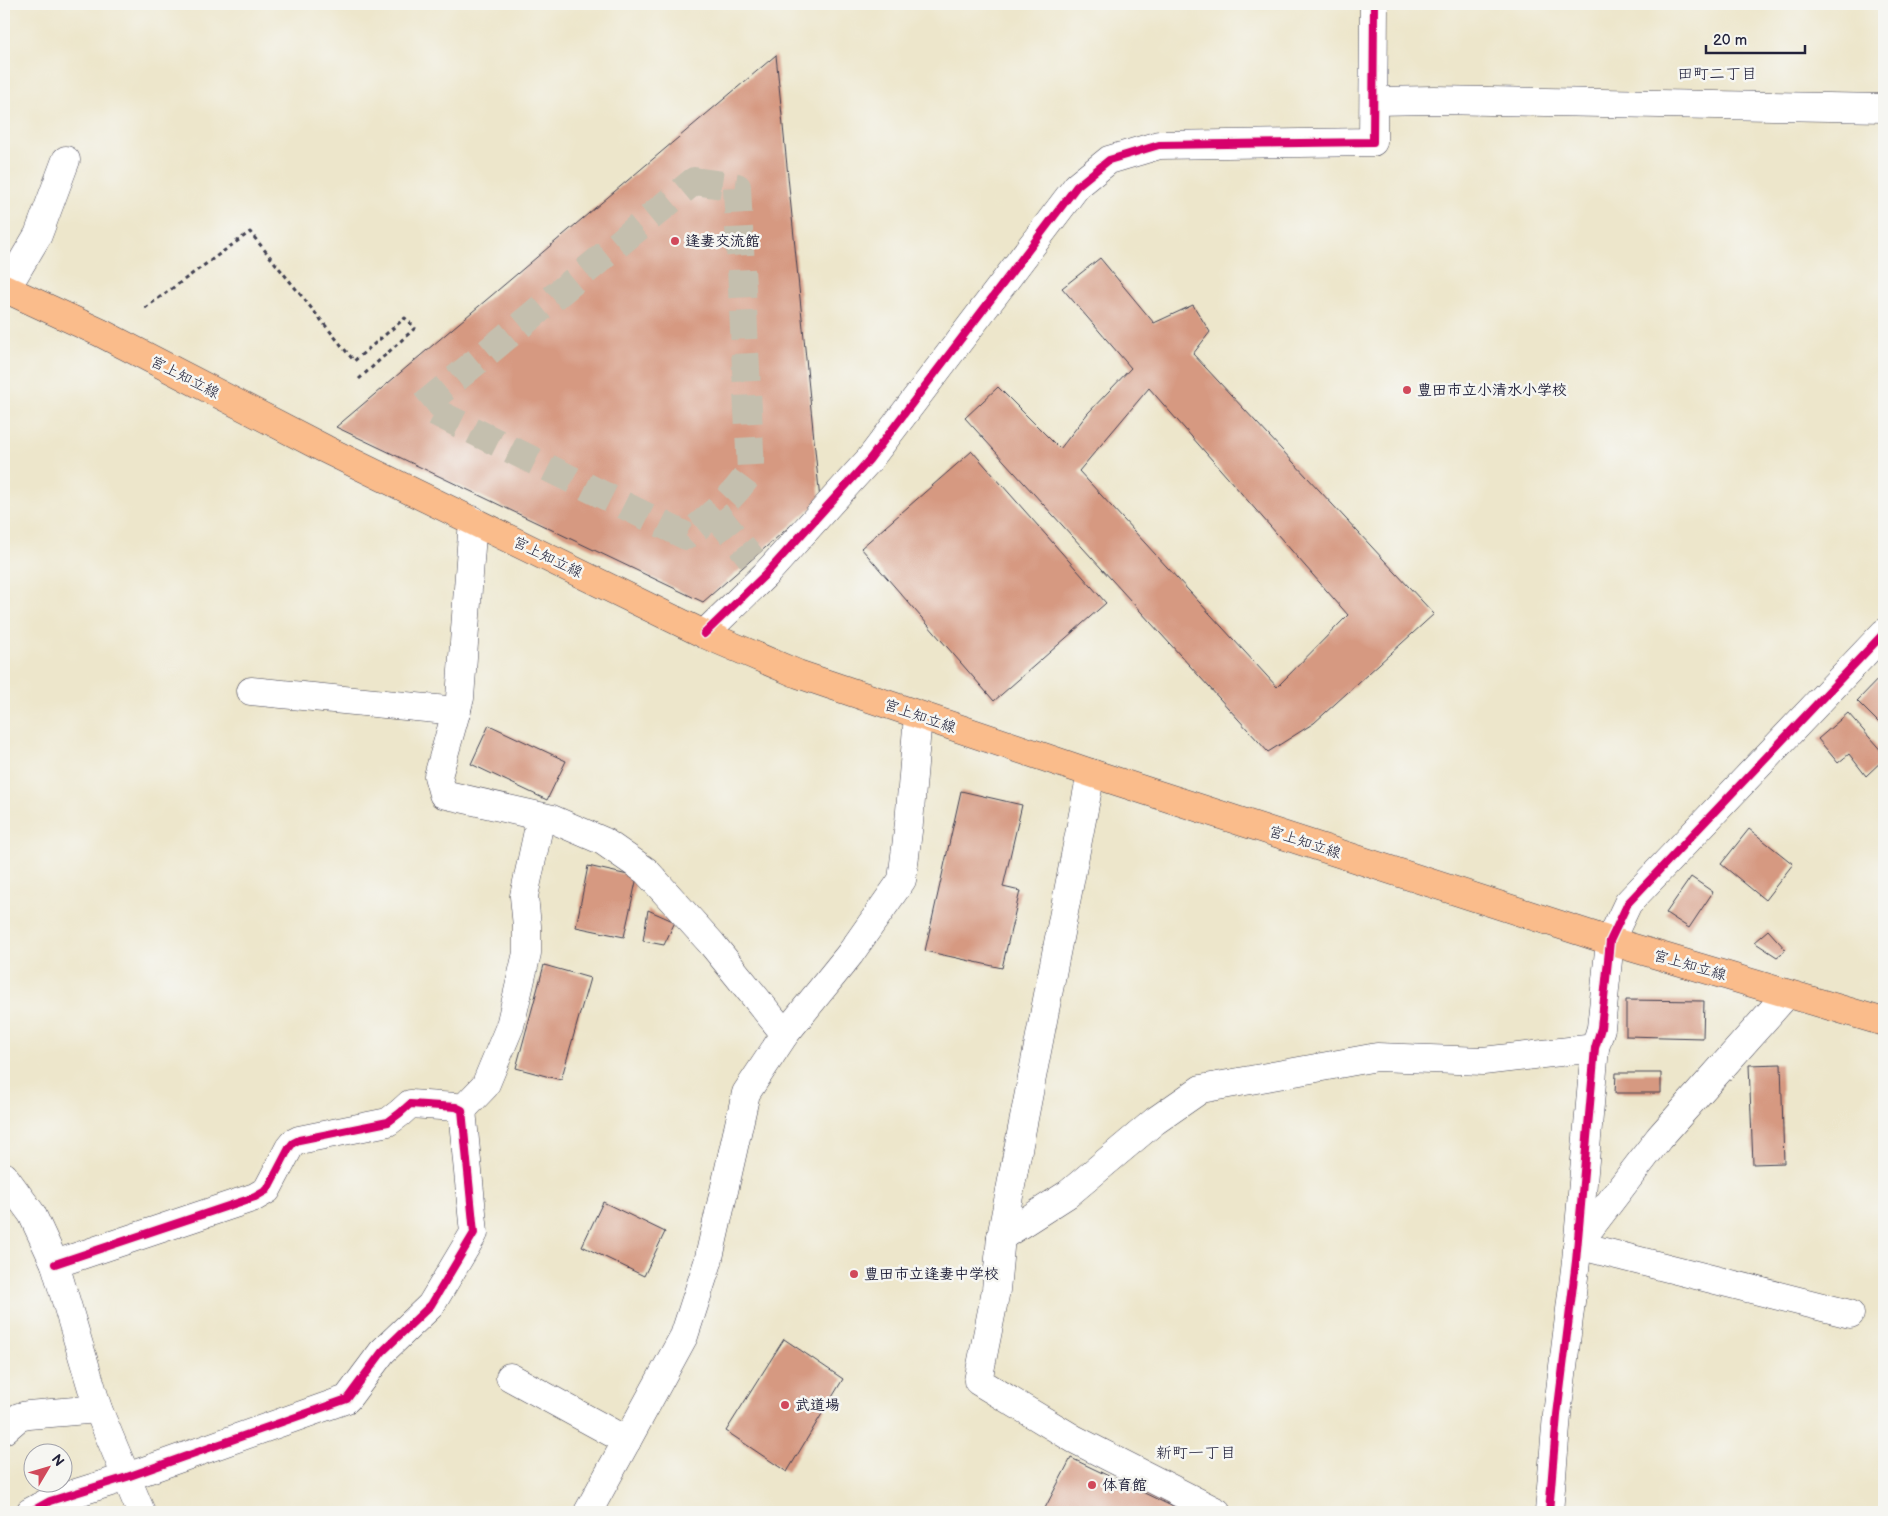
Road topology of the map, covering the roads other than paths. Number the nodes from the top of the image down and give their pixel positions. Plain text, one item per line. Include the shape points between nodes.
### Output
1 (1374, 4) edge
2 (1374, 101) junction
3 (1884, 108) edge
4 (66, 160) dead end
5 (5, 288) edge
6 (473, 520) junction
7 (704, 634) junction
8 (1884, 634) edge
9 (251, 691) dead end
10 (457, 711) junction
11 (918, 716) junction
12 (1091, 773) junction
13 (541, 817) junction
14 (1610, 941) junction
15 (1787, 994) junction
16 (1884, 1022) edge
17 (785, 1034) junction
18 (1595, 1048) junction
19 (462, 1110) junction
20 (4, 1176) edge
21 (1001, 1237) junction
22 (1577, 1245) junction
23 (55, 1264) junction
24 (1850, 1314) dead end
25 (510, 1377) dead end
26 (98, 1409) junction
27 (4, 1430) edge
28 (627, 1442) junction
29 (127, 1477) junction
30 (30, 1512) edge
31 (140, 1512) edge
32 (588, 1512) edge
33 (1217, 1512) edge
34 (1550, 1512) edge

1 - 2 street
2 - 3 street
2 - 7 street via 1373,142 1159,145 1109,160 1077,186 869,460 759,567
4 - 5 street via 38,235
5 - 6 main road, 宮上知立線
6 - 7 main road, 宮上知立線
6 - 10 street
7 - 11 main road, 宮上知立線 via 798,674
8 - 14 street via 1628,902
9 - 10 street
10 - 13 street via 438,776 443,794
11 - 12 main road, 宮上知立線
11 - 17 street via 902,880 850,954
12 - 14 main road, 宮上知立線
12 - 21 street
13 - 17 street via 603,840 646,871 712,944
13 - 19 street via 524,896 527,953 510,1026 485,1086
14 - 15 main road, 宮上知立線
14 - 18 street via 1601,1028
15 - 16 main road, 宮上知立線
15 - 22 street via 1659,1138
17 - 28 street via 746,1093 708,1262 684,1336
18 - 21 street via 1483,1061 1377,1057 1201,1089 1155,1121 1068,1194
18 - 22 street
19 - 23 street via 410,1104 388,1122 299,1140 290,1148 267,1190 255,1197
19 - 29 street via 474,1233 431,1305 382,1352 348,1399
20 - 23 street via 32,1214
21 - 33 street via 996,1290 978,1381 1074,1439
22 - 24 street
22 - 34 street
23 - 26 street
25 - 28 street
26 - 27 street via 19,1417
26 - 29 street
28 - 32 street
29 - 30 street via 50,1501
29 - 31 street

